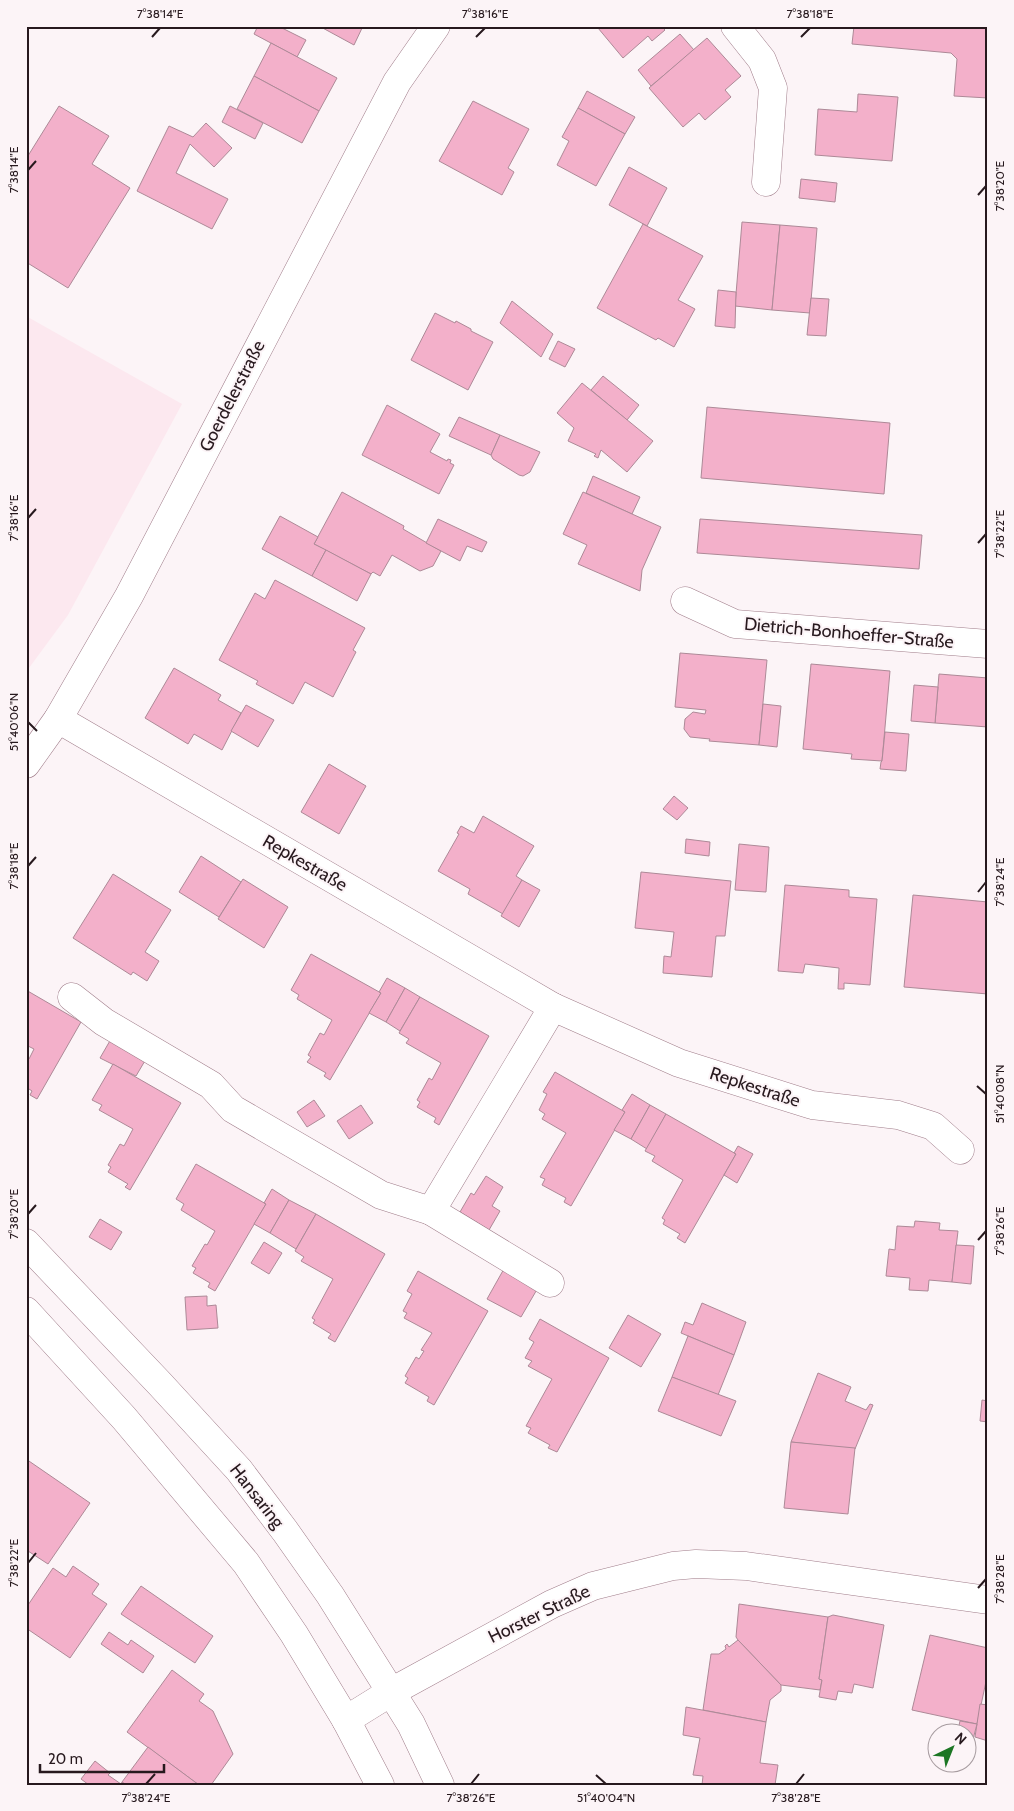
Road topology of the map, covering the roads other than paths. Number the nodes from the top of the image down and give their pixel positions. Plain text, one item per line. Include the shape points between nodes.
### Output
1 (436, 26) edge
2 (735, 26) edge
3 (766, 182) dead end
4 (685, 601) dead end
5 (988, 644) edge
6 (58, 719) junction
7 (26, 764) edge
8 (72, 997) dead end
9 (553, 1007) junction
10 (960, 1150) dead end
11 (431, 1212) junction
12 (26, 1243) edge
13 (550, 1283) dead end
14 (26, 1311) edge
15 (988, 1600) edge
16 (391, 1692) junction
17 (346, 1720) junction
18 (380, 1785) edge
19 (440, 1785) edge

1 - 6 street, Goerdelerstraße via 396,82 129,596
2 - 3 street via 762,60 773,88
4 - 5 street, Dietrich-Bonhoeffer-Straße via 735,624
6 - 7 street, Goerdelerstraße
6 - 9 street, Repkestraße
8 - 11 street via 104,1022 211,1085 233,1108 381,1196
9 - 10 street, Repkestraße via 678,1063 812,1105 898,1115 933,1126
9 - 11 street
11 - 13 street
12 - 16 street, Hansaring via 239,1470 285,1530
14 - 17 street via 124,1418 246,1563
15 - 16 street, Horster Straße via 746,1566 673,1566 594,1586 560,1601
16 - 17 street, Horster Straße
16 - 19 street, Hansaring via 411,1724
17 - 18 street

